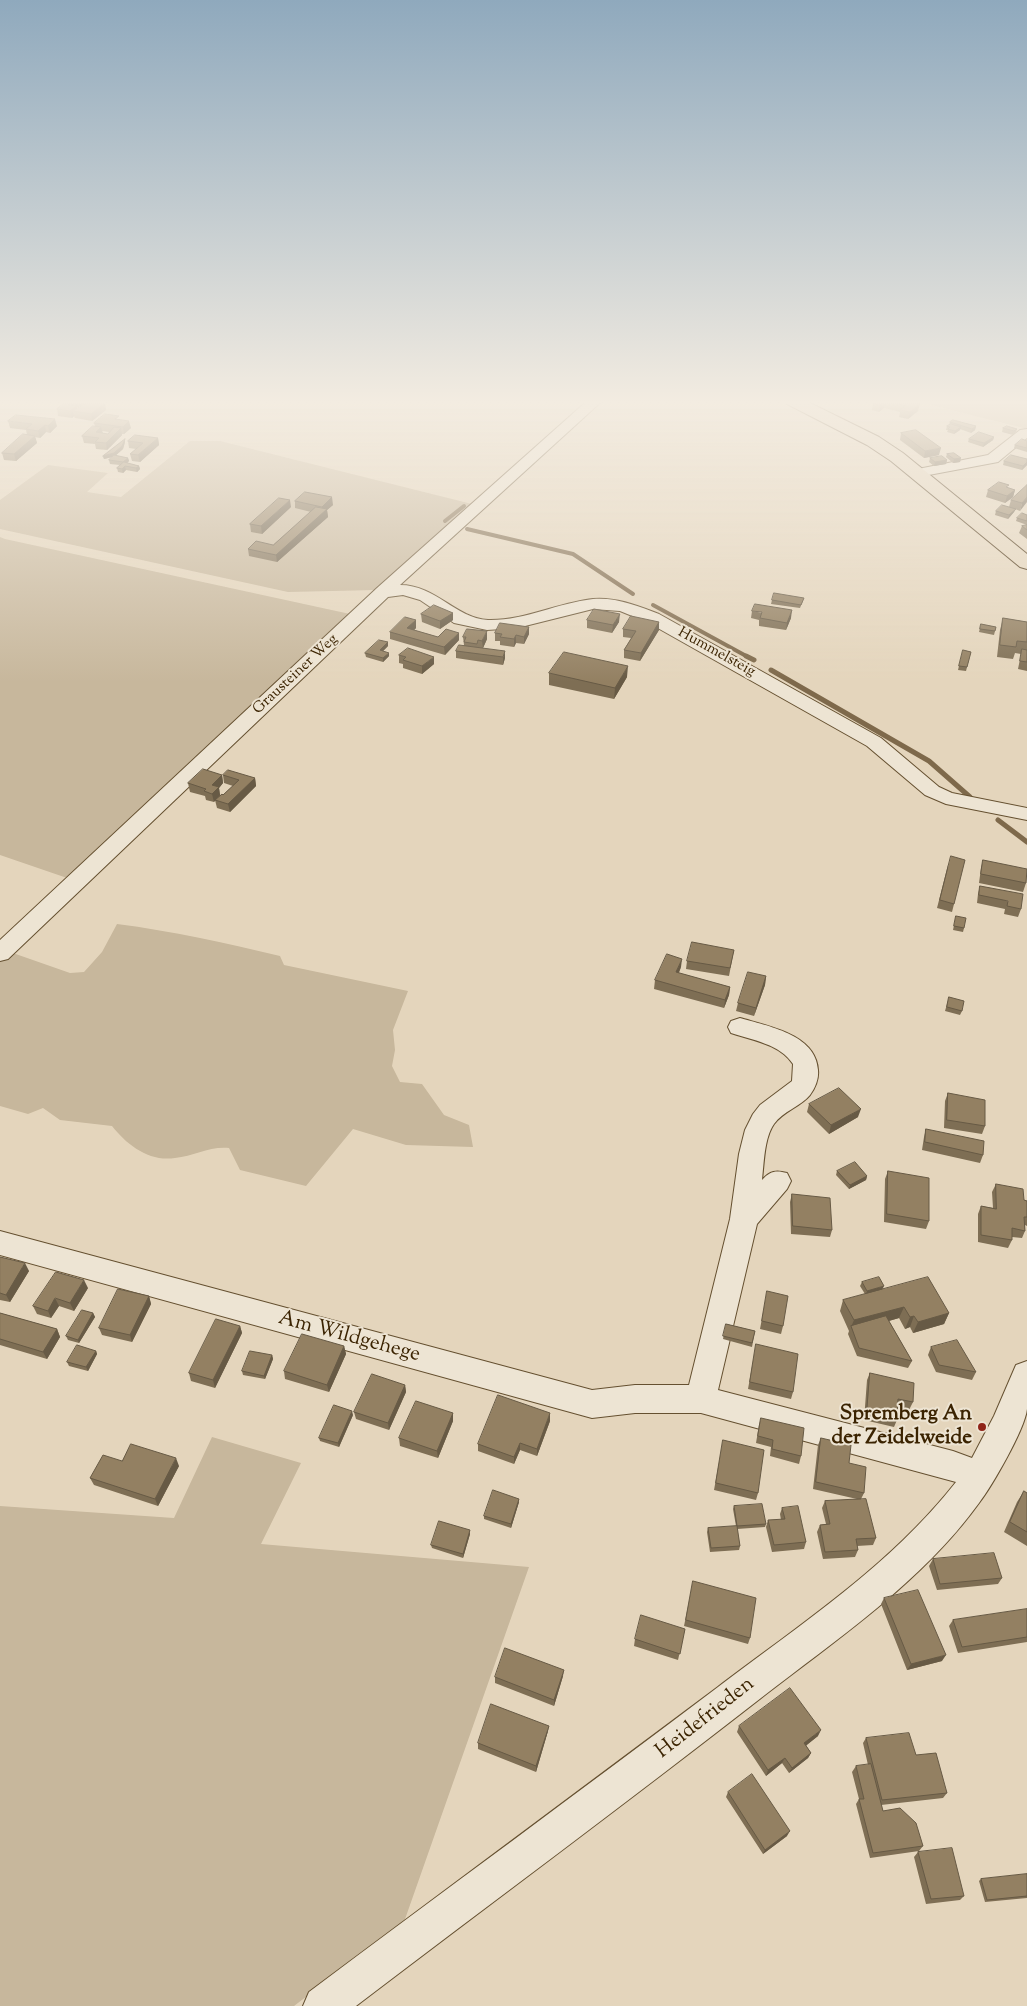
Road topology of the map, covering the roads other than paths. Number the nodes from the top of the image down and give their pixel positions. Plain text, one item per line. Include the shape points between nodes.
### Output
1 (491, 495) edge
2 (944, 495) edge
3 (1027, 563) edge
4 (383, 592) junction
5 (1027, 814) edge
6 (0, 953) edge
7 (740, 1027) dead end
8 (778, 1181) dead end
9 (744, 1219) junction
10 (0, 1243) edge
11 (1027, 1376) edge
12 (701, 1399) junction
13 (977, 1478) junction
14 (323, 2006) edge

1 - 4 street, Grausteiner Weg
2 - 3 main road
4 - 5 street, Hummelsteig via 403,590 426,596 460,618 487,625 517,622 593,604 623,606 653,618 874,742 932,791 946,798
4 - 6 street, Grausteiner Weg
7 - 9 street via 780,1040 803,1058 807,1070 799,1090 762,1120
8 - 9 street
9 - 12 street
10 - 12 street, Am Wildgehege via 592,1404 635,1399
11 - 13 street, Heidefrieden
12 - 13 street, Am Wildgehege via 953,1466
13 - 14 street, Heidefrieden via 958,1505 922,1544 851,1606 594,1805

